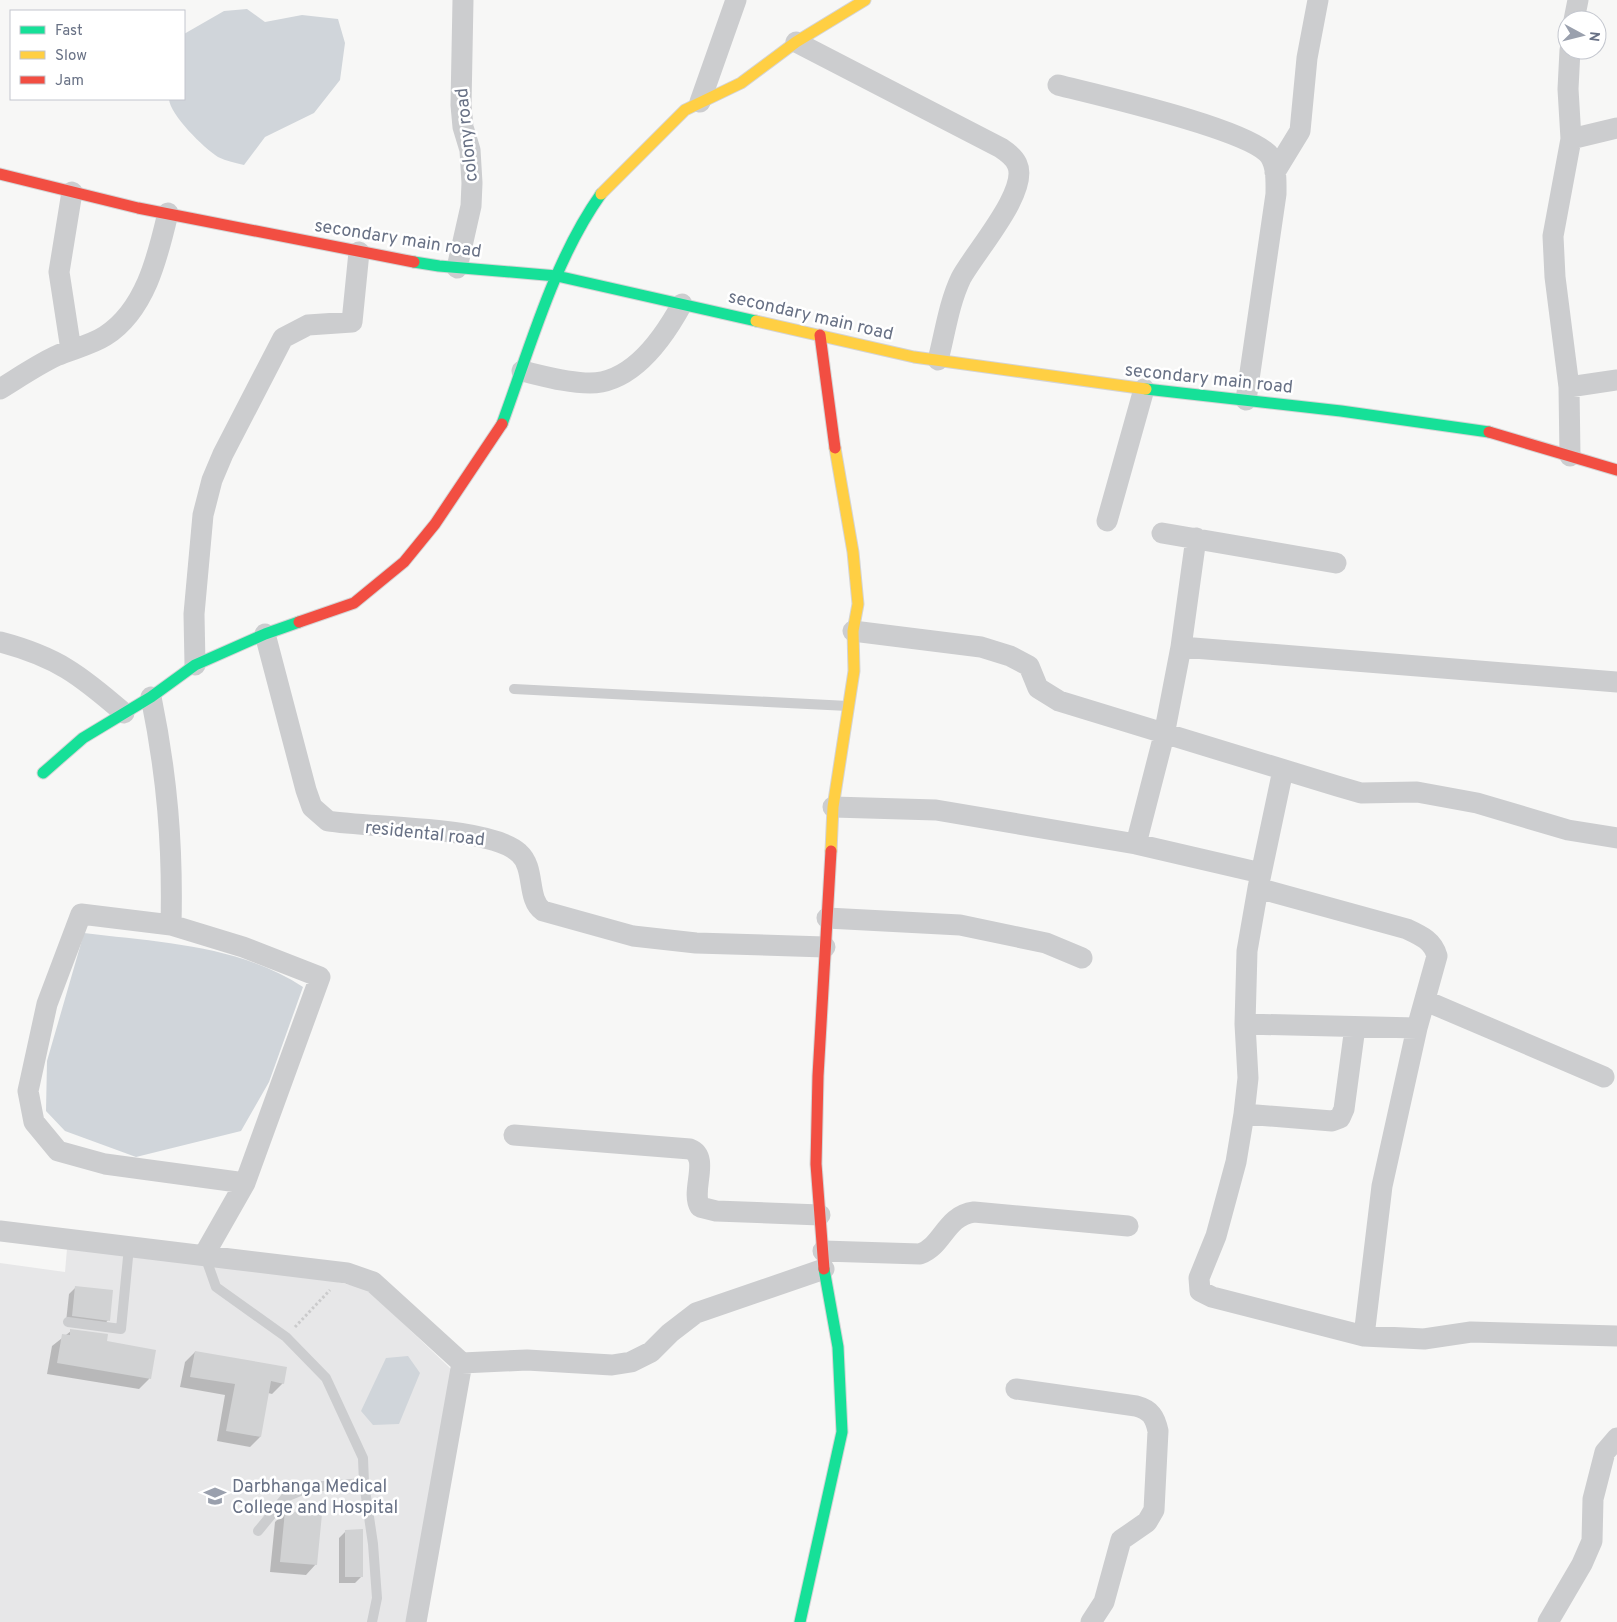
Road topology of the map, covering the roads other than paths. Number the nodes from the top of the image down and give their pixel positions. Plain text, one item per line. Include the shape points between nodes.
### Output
1 (463, 0) edge
2 (736, 0) edge
3 (865, 0) edge
4 (1318, 0) edge
5 (796, 42) junction
6 (1569, 60) edge
7 (1058, 85) dead end
8 (700, 102) junction
9 (1617, 128) edge
10 (1571, 139) junction
11 (1275, 172) junction
12 (0, 174) edge
13 (72, 192) junction
14 (168, 212) junction
15 (359, 252) junction
16 (457, 268) junction
17 (557, 276) junction
18 (682, 304) junction
19 (820, 335) junction
20 (71, 350) junction
21 (938, 360) junction
22 (522, 371) junction
23 (1617, 380) edge
24 (1569, 387) junction
25 (0, 389) edge
26 (1144, 389) junction
27 (1246, 400) junction
28 (1570, 456) junction
29 (1617, 470) edge
30 (1107, 520) dead end
31 (1162, 533) dead end
32 (1196, 538) junction
33 (1336, 563) dead end
34 (853, 631) junction
35 (265, 634) junction
36 (0, 642) edge
37 (1181, 647) junction
38 (195, 665) junction
39 (1617, 682) edge
40 (514, 689) dead end
41 (151, 697) junction
42 (849, 706) junction
43 (124, 712) junction
44 (1164, 735) junction
45 (1284, 770) junction
46 (43, 773) dead end
47 (833, 807) junction
48 (1617, 838) edge
49 (1136, 844) junction
50 (1260, 880) junction
51 (827, 918) junction
52 (171, 925) junction
53 (825, 947) junction
54 (1082, 958) dead end
55 (1426, 1001) junction
56 (1245, 1024) junction
57 (1355, 1027) junction
58 (1417, 1028) junction
59 (1604, 1077) dead end
60 (1244, 1114) junction
61 (514, 1135) dead end
62 (245, 1184) junction
63 (820, 1215) junction
64 (1128, 1226) dead end
65 (0, 1231) edge
66 (129, 1247) junction
67 (204, 1255) junction
68 (823, 1260) junction
69 (68, 1322) dead end
70 (1364, 1336) junction
71 (1617, 1336) edge
72 (462, 1363) junction
73 (1016, 1389) dead end
74 (1617, 1438) edge
75 (364, 1483) junction
76 (258, 1531) dead end
77 (372, 1622) edge
78 (416, 1622) edge
79 (800, 1622) edge
80 (1091, 1622) edge
81 (1548, 1622) edge

1 - 16 street, colony road via 461,105 470,150 472,183 471,206
2 - 8 street
3 - 5 street
4 - 11 street via 1307,58 1300,131
5 - 8 street via 741,83
5 - 21 street via 1001,148 1018,164 1018,186 1010,203 975,254 956,292
6 - 10 street
7 - 11 street via 1207,125 1253,142 1270,156
8 - 17 street via 674,119 600,195 576,234
9 - 10 street
10 - 24 street via 1553,236
11 - 27 street via 1276,194
12 - 13 street, secondary main road
13 - 14 street, secondary main road
13 - 20 street via 59,272
14 - 15 street, secondary main road
14 - 20 street via 151,275 124,318 106,336
15 - 16 street, secondary main road
15 - 38 street via 352,322 308,325 284,338 219,462 203,515 194,614
16 - 17 street, secondary main road
17 - 18 street, secondary main road
17 - 22 street
18 - 19 street, secondary main road
18 - 22 street via 664,336 650,352 623,373 607,380 577,382
19 - 21 street, secondary main road
19 - 34 street via 853,552 858,604
20 - 25 street
21 - 26 street, secondary main road
22 - 35 street via 500,425 435,524 404,562 354,603
23 - 24 street
24 - 28 street
26 - 27 street, secondary main road
26 - 30 street
27 - 28 street, secondary main road via 1493,433
28 - 29 street, secondary main road
31 - 32 street
32 - 33 street
32 - 37 street
34 - 42 street via 854,671
34 - 44 street via 996,651 1029,666 1038,688 1059,701
35 - 38 street
35 - 53 street, residental road via 306,790 312,807 328,821 463,833 497,841 512,848 525,860 539,908 548,914 633,936 696,943
36 - 43 street via 58,662
37 - 39 street
37 - 44 street
38 - 41 street
40 - 42 lane
41 - 43 street
41 - 52 street via 162,750 170,818
42 - 47 street
43 - 46 street via 83,738
44 - 45 street
44 - 49 street
45 - 48 street via 1361,793 1417,792 1477,803 1568,830
45 - 50 street
47 - 49 street via 936,810
47 - 51 street
49 - 50 street
50 - 55 street via 1422,936 1434,946 1437,956
50 - 56 street via 1247,951
51 - 53 street
51 - 54 street via 960,925 1046,943
52 - 62 street via 243,947 320,977
52 - 62 street via 81,914 47,1004 28,1090 34,1122 58,1151 105,1164
53 - 63 street via 816,1164
55 - 58 street
55 - 59 street
56 - 57 street
56 - 60 street via 1248,1078
57 - 58 street
57 - 60 street via 1340,1118 1332,1121
58 - 70 street via 1382,1186
60 - 70 street via 1236,1162 1216,1236 1198,1278 1200,1291 1212,1297
61 - 63 street via 690,1149 699,1157 697,1197 700,1207 716,1211
62 - 67 street
63 - 68 street
64 - 68 street via 974,1212 959,1216 933,1245 920,1254
65 - 66 street
66 - 67 street
66 - 69 lane via 121,1329
67 - 72 street via 347,1273 373,1282
67 - 75 lane via 216,1287 286,1337 326,1378 363,1458
68 - 72 street via 696,1314 651,1352 631,1362 612,1365 527,1360
68 - 79 street via 838,1347 842,1432
70 - 71 street via 1424,1339 1471,1332
72 - 78 street
73 - 80 street via 1146,1408 1155,1420 1158,1431 1154,1510 1147,1522 1121,1540 1104,1602
74 - 81 street via 1606,1452 1593,1499 1592,1541
75 - 76 lane via 310,1488 286,1497
75 - 77 lane via 374,1544 377,1598

